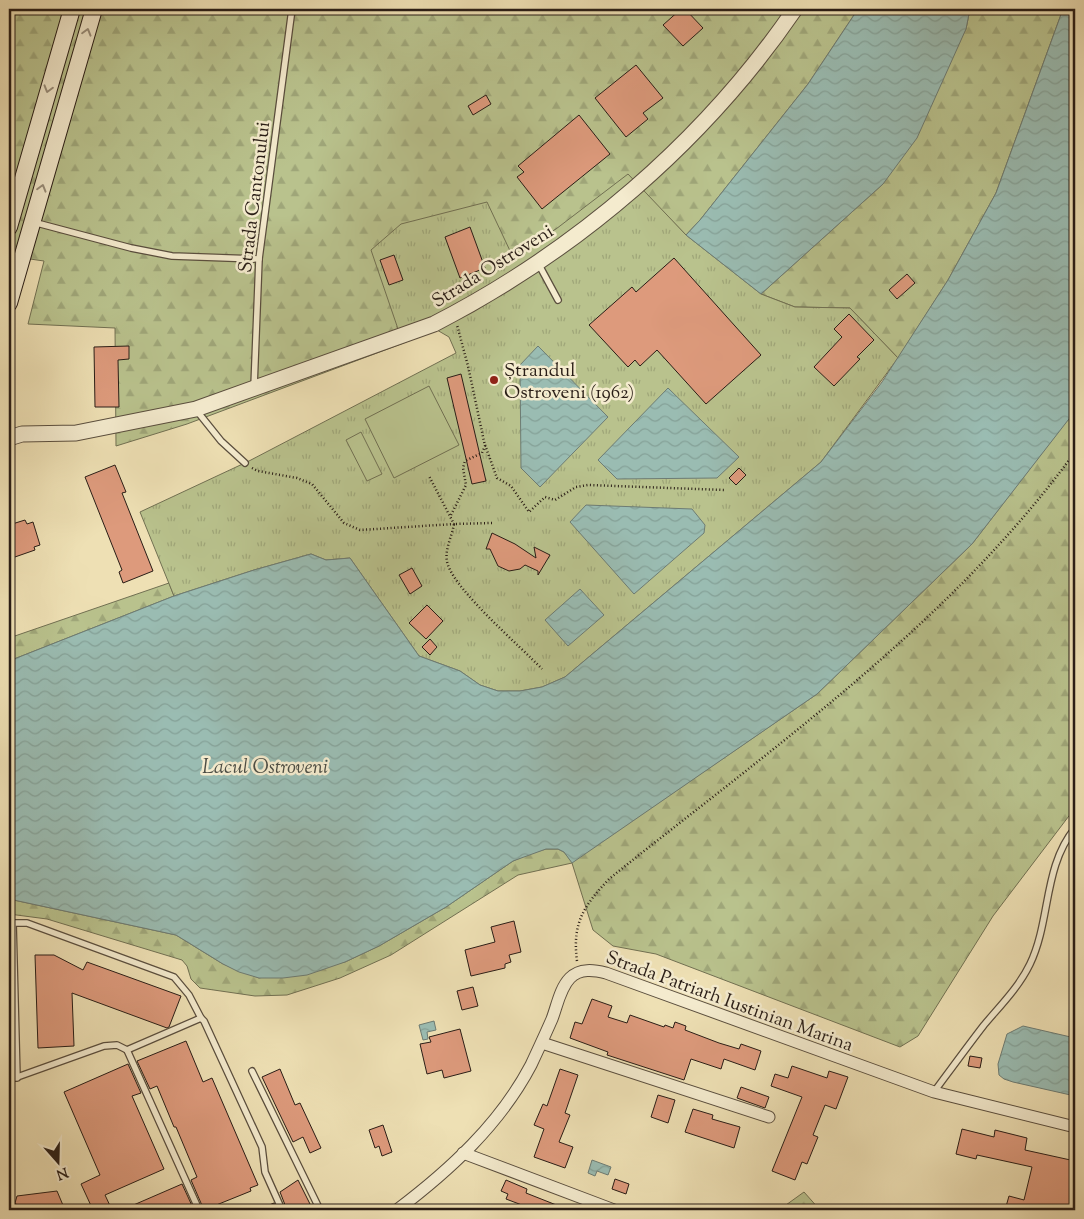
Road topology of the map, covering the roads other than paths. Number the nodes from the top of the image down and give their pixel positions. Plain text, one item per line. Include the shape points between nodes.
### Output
1 (72, 9) edge
2 (94, 9) edge
3 (292, 9) edge
4 (795, 9) edge
5 (32, 222) junction
6 (9, 227) edge
7 (259, 259) junction
8 (538, 263) junction
9 (558, 300) dead end
10 (9, 302) edge
11 (254, 390) junction
12 (196, 409) junction
13 (13, 436) edge
14 (244, 463) road end
15 (1075, 828) edge
16 (201, 1018) junction
17 (542, 1043) junction
18 (127, 1050) junction
19 (252, 1071) dead end
20 (17, 1078) junction
21 (9, 1080) edge
22 (934, 1092) junction
23 (769, 1117) dead end
24 (1075, 1127) edge
25 (463, 1153) junction
26 (199, 1210) edge
27 (282, 1210) edge
28 (320, 1210) edge
29 (397, 1210) edge
30 (614, 1210) edge

1 -> 6 main road
5 -> 2 main road
3 - 7 lane, Strada Cantonului
4 - 8 street, Strada Ostroveni via 748,70 664,161 601,216
5 - 7 lane via 172,256
5 - 10 main road
7 - 11 lane, Strada Cantonului
8 - 9 lane
8 - 11 street, Strada Ostroveni via 434,324
11 - 12 street, Strada Ostroveni
12 - 13 street, Strada Ostroveni via 76,433
12 - 14 lane
15 - 22 lane via 1058,857 1044,927 1029,966
16 - 18 lane
16 - 20 lane via 189,995 174,977 27,923 13,923
16 - 27 lane via 262,1147 264,1172
17 - 22 street, Strada Patriarh Iustinian Marina via 570,977 578,972 595,970
17 - 23 street
17 - 25 street, Strada Patriarh Iustinian Marina via 506,1107
18 - 20 lane via 117,1045 104,1046
18 - 26 lane
19 - 28 lane
20 - 21 lane
22 - 24 street, Strada Patriarh Iustinian Marina
25 - 29 street, Strada Patriarh Iustinian Marina
25 - 30 street

